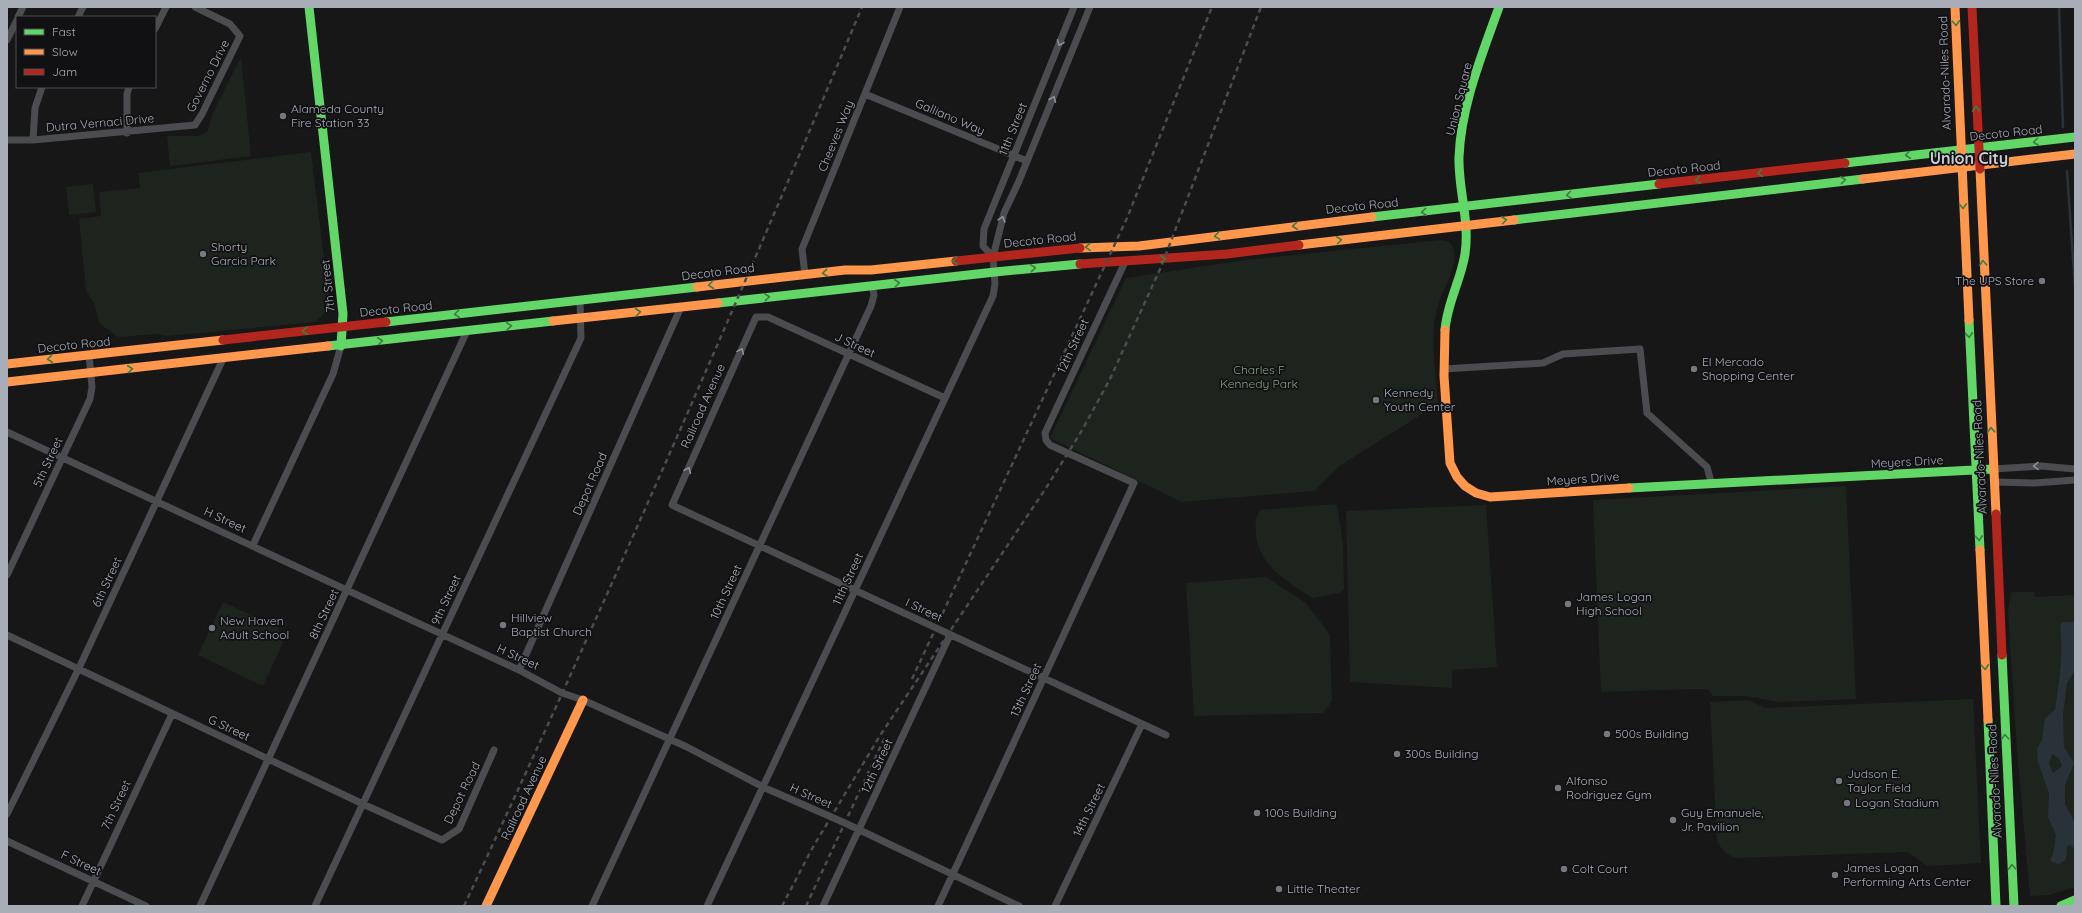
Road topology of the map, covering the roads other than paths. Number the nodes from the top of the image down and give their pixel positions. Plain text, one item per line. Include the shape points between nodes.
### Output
1 (83, 7) edge
2 (166, 7) edge
3 (195, 7) edge
4 (309, 7) edge
5 (900, 7) edge
6 (1074, 7) edge
7 (1090, 7) edge
8 (1499, 7) edge
9 (1955, 7) edge
10 (1972, 7) edge
11 (78, 16) edge
12 (16, 22) edge
13 (156, 27) edge
14 (7, 40) edge
15 (42, 88) edge
16 (129, 88) edge
17 (865, 94) junction
18 (195, 125) joint
19 (127, 133) junction
20 (2075, 137) edge
21 (7, 140) edge
22 (33, 140) junction
23 (1978, 148) junction
24 (1961, 149) junction
25 (2075, 154) edge
26 (1014, 156) junction
27 (1027, 161) junction
28 (1978, 165) junction
29 (1961, 167) junction
30 (1805, 169) junction
31 (1737, 176) junction
32 (1740, 192) junction
33 (1646, 203) junction
34 (1463, 207) junction
35 (1465, 224) junction
36 (993, 257) junction
37 (1125, 262) junction
38 (995, 272) junction
39 (805, 275) junction
40 (872, 285) junction
41 (580, 300) junction
42 (681, 307) junction
43 (756, 317) joint
44 (582, 318) junction
45 (343, 326) junction
46 (467, 331) junction
47 (341, 346) junction
48 (89, 355) junction
49 (850, 355) junction
50 (223, 358) junction
51 (7, 364) edge
52 (1444, 369) junction
53 (91, 373) junction
54 (7, 382) edge
55 (945, 398) junction
56 (7, 432) edge
57 (62, 458) junction
58 (1993, 469) junction
59 (2075, 469) edge
60 (1976, 471) junction
61 (2075, 480) edge
62 (1711, 482) junction
63 (1994, 482) junction
64 (1134, 483) joint
65 (157, 501) junction
66 (672, 506) joint
67 (252, 545) junction
68 (760, 546) junction
69 (7, 574) edge
70 (347, 590) junction
71 (855, 590) junction
72 (7, 634) edge
73 (443, 634) junction
74 (950, 635) junction
75 (79, 668) junction
76 (519, 670) junction
77 (1045, 677) junction
78 (583, 700) junction
79 (172, 714) junction
80 (1142, 724) junction
81 (1166, 735) dead end
82 (668, 739) junction
83 (494, 750) dead end
84 (268, 759) junction
85 (763, 787) junction
86 (363, 804) junction
87 (7, 814) edge
88 (859, 830) junction
89 (442, 840) joint
90 (7, 841) edge
91 (953, 874) junction
92 (94, 881) junction
93 (2075, 900) edge
94 (82, 906) edge
95 (146, 906) edge
96 (200, 906) edge
97 (316, 906) edge
98 (486, 906) edge
99 (592, 906) edge
100 (707, 906) edge
101 (823, 906) edge
102 (938, 906) edge
103 (1019, 906) edge
104 (1055, 906) edge
105 (1996, 906) edge
106 (2014, 906) edge
107 (2061, 906) edge

1 - 11 street
2 - 13 street
3 - 18 street, Governo Drive via 230,24 240,36
4 - 45 main road, 7th Street
5 - 17 street, Cheeves Way
6 -> 26 street, 11th Street
27 -> 7 street, 11th Street
8 - 34 main road, Union Square via 1462,128 1459,157
9 -> 24 main road, Alvarado-Niles Road
23 -> 10 main road, Alvarado-Niles Road
12 - 14 street
15 - 22 street via 35,108
16 - 19 street
17 - 26 street, Galliano Way
17 - 39 street, Cheeves Way via 802,249
18 - 19 street, Dutra Vernaci Drive
19 - 22 street, Dutra Vernaci Drive
20 -> 23 main road, Decoto Road
21 - 22 street, Dutra Vernaci Drive
23 - 24 main road, Decoto Road
23 - 28 main road, Alvarado-Niles Road
24 - 29 main road, Alvarado-Niles Road
24 -> 30 main road, Decoto Road
25 - 28 main road
26 - 27 street, Galliano Way
26 - 36 street, 11th Street via 984,229 983,246
36 -> 27 street, 11th Street via 1004,213
28 - 29 main road
58 -> 28 main road, Alvarado-Niles Road
32 -> 29 main road
29 -> 60 main road, Alvarado-Niles Road
30 -> 31 main road, Decoto Road
30 - 32 main road via 1795,180 1747,185
31 - 33 main road via 1728,189 1666,196
31 -> 34 main road, Decoto Road
32 - 33 main road
35 -> 33 main road
34 - 35 main road, Union Square
34 -> 36 main road, Decoto Road via 1241,232 1179,242 1072,248
37 -> 35 main road via 1227,254
35 - 52 main road, Meyers Drive via 1464,266 1448,307 1445,324
36 - 38 street, 11th Street
36 -> 39 main road, Decoto Road
38 -> 37 main road via 1067,264
37 - 64 street, 12th Street via 1045,433 1050,445
40 -> 38 main road
38 - 55 street, 11th Street via 993,296
39 -> 41 main road, Decoto Road
42 -> 40 main road
40 - 49 street, 10th Street via 873,302
41 - 44 street, 9th Street
41 -> 45 main road, Decoto Road
44 -> 42 main road
42 - 76 street, Depot Road
43 - 49 street, J Street via 768,317
66 -> 43 street, Railroad Avenue
46 -> 44 main road
44 - 73 street, 9th Street via 581,338
45 - 47 main road, 7th Street
45 -> 48 main road, Decoto Road
47 -> 46 main road
46 - 70 street, 8th Street
47 - 50 main road
47 - 67 street, 7th Street via 333,374
48 -> 51 main road, Decoto Road
48 - 53 street, 5th Street
49 - 55 street, J Street
49 - 68 street, 10th Street
53 -> 50 main road
50 - 65 street, 6th Street
52 - 62 street via 1543,363 1562,354 1640,349 1647,413 1707,467
52 - 62 main road, Meyers Drive via 1450,463 1459,482 1478,495 1490,497
53 - 54 main road
53 - 57 street, 5th Street via 90,399
55 - 71 street, 11th Street
56 - 57 street, H Street
57 - 65 street, H Street
57 - 69 street, 5th Street
59 -> 58 street via 2041,466
58 - 60 main road, Meyers Drive
58 - 63 main road, Alvarado-Niles Road
60 - 62 main road, Meyers Drive
60 - 63 main road
60 -> 105 main road, Alvarado-Niles Road
61 - 63 street
106 -> 63 main road, Alvarado-Niles Road
64 - 77 street, 13th Street
65 - 67 street, H Street
65 - 75 street, 6th Street
66 - 68 street, I Street
67 - 70 street, H Street
68 - 71 street, I Street
68 - 82 street, 10th Street
70 - 73 street, H Street
70 - 84 street, 8th Street
71 - 74 street, I Street
71 - 85 street, 11th Street
72 - 75 street, G Street
73 - 76 street, H Street
73 - 86 street, 9th Street
74 - 77 street, I Street
74 - 88 street, 12th Street
75 - 79 street, G Street
75 - 87 street, 6th Street
76 - 78 street, H Street via 562,693
77 - 80 street, I Street
77 - 91 street, 13th Street
78 - 82 street, H Street
78 - 98 main road, Railroad Avenue
79 - 84 street, G Street
79 - 92 street, 7th Street
80 - 81 street, I Street
80 - 104 street, 14th Street
82 - 85 street, H Street
82 - 99 street, 10th Street
83 - 89 street, Depot Road via 458,829
84 - 86 street, G Street
84 - 96 street, 8th Street
85 - 88 street, H Street
85 - 100 street, 11th Street
86 - 89 street, G Street
86 - 97 street, 9th Street
88 - 91 street, H Street
88 - 101 street, 12th Street
90 - 92 street, F Street
91 - 102 street, 13th Street
91 - 103 street, H Street
92 - 94 street, 7th Street
92 - 95 street, F Street
93 - 107 main road

